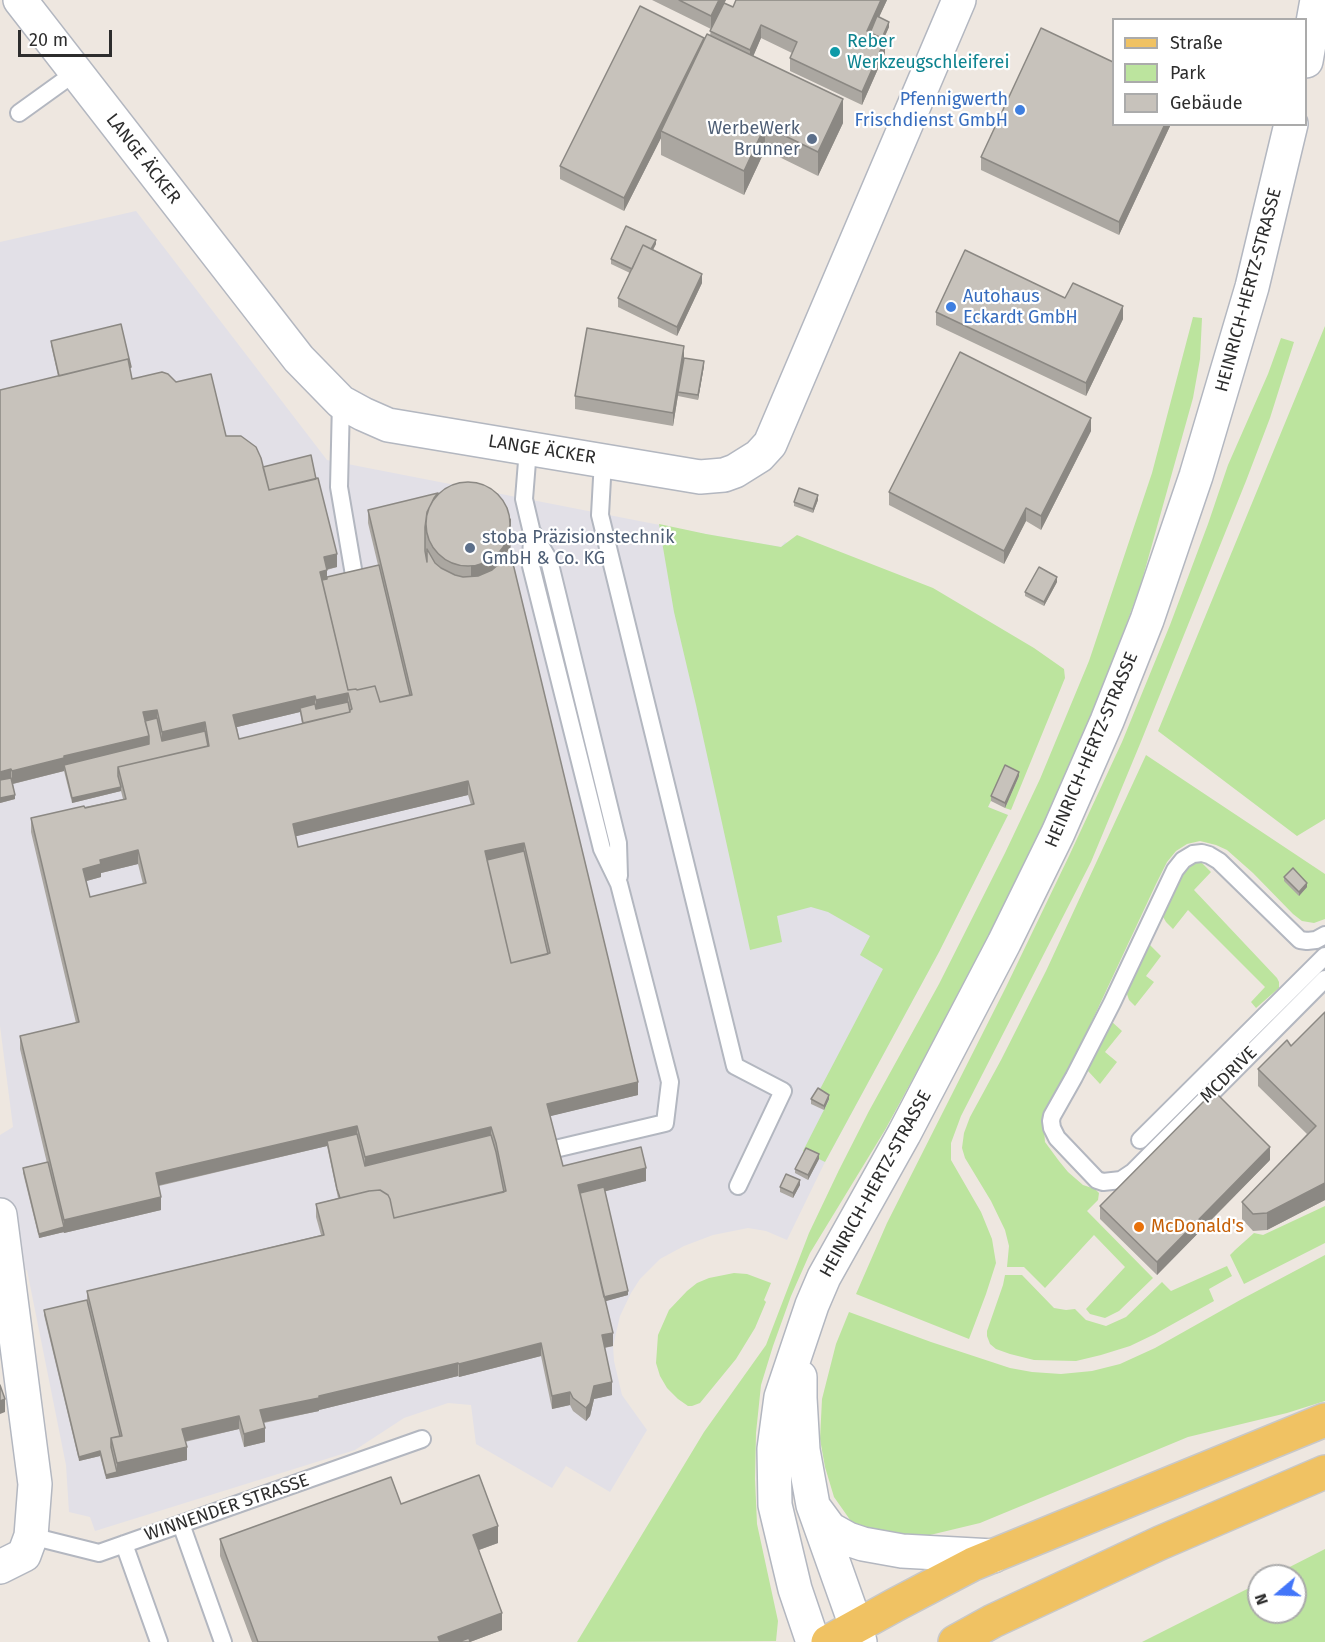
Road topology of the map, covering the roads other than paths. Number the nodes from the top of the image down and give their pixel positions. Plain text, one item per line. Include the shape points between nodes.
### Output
1 (20, 0) edge
2 (958, 0) edge
3 (1317, 0) edge
4 (1307, 51) edge
5 (76, 72) junction
6 (19, 113) dead end
7 (1291, 126) edge
8 (341, 402) junction
9 (528, 449) junction
10 (603, 460) junction
11 (354, 575) edge
12 (1325, 935) edge
13 (1325, 956) edge
14 (1325, 979) edge
15 (1140, 1140) dead end
16 (519, 1154) edge
17 (738, 1186) dead end
18 (0, 1215) edge
19 (3, 1255) edge
20 (800, 1338) junction
21 (1325, 1420) edge
22 (422, 1439) dead end
23 (1325, 1472) edge
24 (813, 1505) junction
25 (181, 1524) junction
26 (31, 1536) junction
27 (124, 1544) junction
28 (993, 1556) junction
29 (0, 1566) edge
30 (848, 1637) edge
31 (159, 1642) edge
32 (223, 1642) edge
33 (813, 1642) edge
34 (955, 1642) edge

1 - 5 main road, LANGE ÄCKER
2 - 10 main road, LANGE ÄCKER via 770,444 746,465 724,475 700,477
3 - 4 main road
5 - 6 lane
5 - 8 main road, LANGE ÄCKER via 299,359
7 - 20 main road, HEINRICH-HERTZ-STRASSE via 1252,287 1196,476 1147,620 1107,721 1004,943 824,1277
8 - 9 main road, LANGE ÄCKER via 388,424
8 - 11 lane via 339,487
9 - 10 main road, LANGE ÄCKER
9 - 16 lane via 524,500 532,533 531,566 602,849 619,884 670,1082 665,1123
10 - 17 lane via 600,515 735,1066 783,1091
12 - 14 lane, MCDRIVE via 1316,940 1300,940 1209,855 1193,854 1183,860 1051,1121 1052,1128 1097,1180 1121,1180
13 - 15 lane
18 - 19 main road
19 - 26 main road via 35,1484
20 - 24 main road, HEINRICH-HERTZ-STRASSE via 803,1450
20 - 33 main road, HEINRICH-HERTZ-STRASSE via 781,1397 774,1449 775,1505 795,1589
21 - 28 main road
22 - 25 lane, WINNENDER STRASSE
23 - 34 main road via 1161,1543
24 - 28 main road via 830,1529 863,1544 902,1551
24 - 30 main road, HEINRICH-HERTZ-STRASSE
25 - 27 lane, WINNENDER STRASSE
25 - 32 lane
26 - 27 lane, WINNENDER STRASSE via 99,1553
26 - 29 main road via 24,1555
27 - 31 lane
28 - 30 main road via 953,1574

